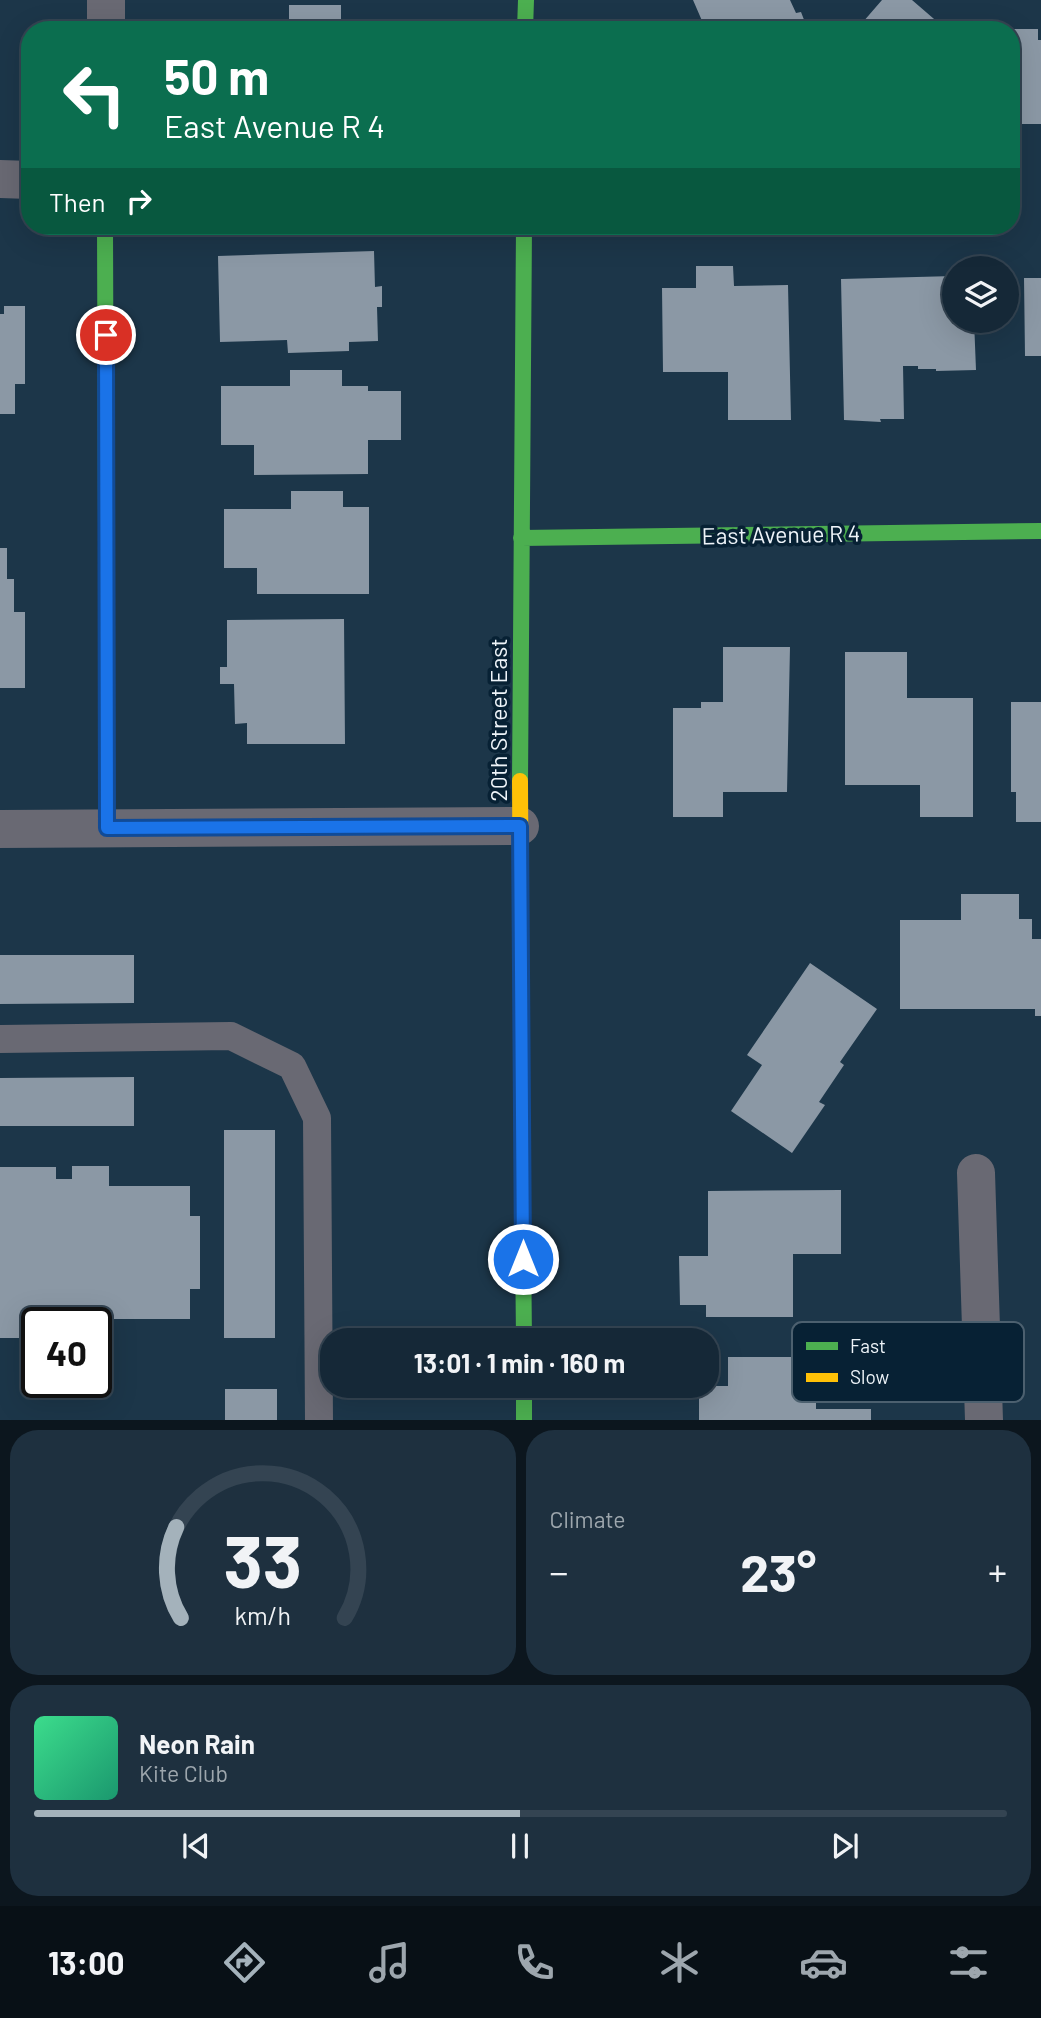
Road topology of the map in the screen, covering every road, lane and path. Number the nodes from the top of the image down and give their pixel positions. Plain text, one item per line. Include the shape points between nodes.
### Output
1 (106, 0) edge
2 (526, 0) edge
3 (106, 21) edge
4 (525, 21) edge
5 (0, 179) edge
6 (21, 180) edge
7 (105, 235) edge
8 (524, 235) edge
9 (1041, 531) edge
10 (521, 538) junction
11 (520, 826) junction
12 (107, 828) junction
13 (0, 829) edge
14 (0, 1039) edge
15 (976, 1173) dead end
16 (981, 1322) edge
17 (524, 1328) edge
18 (524, 1398) edge
19 (319, 1419) edge
20 (524, 1419) edge

1 - 3 street
2 - 4 street
5 - 6 street
7 - 12 street
8 - 10 street, 20th Street East
9 - 10 street, East Avenue R 4
10 - 11 street, 20th Street East
11 - 12 street
11 - 17 street, 20th Street East
12 - 13 street
14 - 19 lane via 231,1036 292,1066 317,1118
15 - 16 street
18 - 20 street

